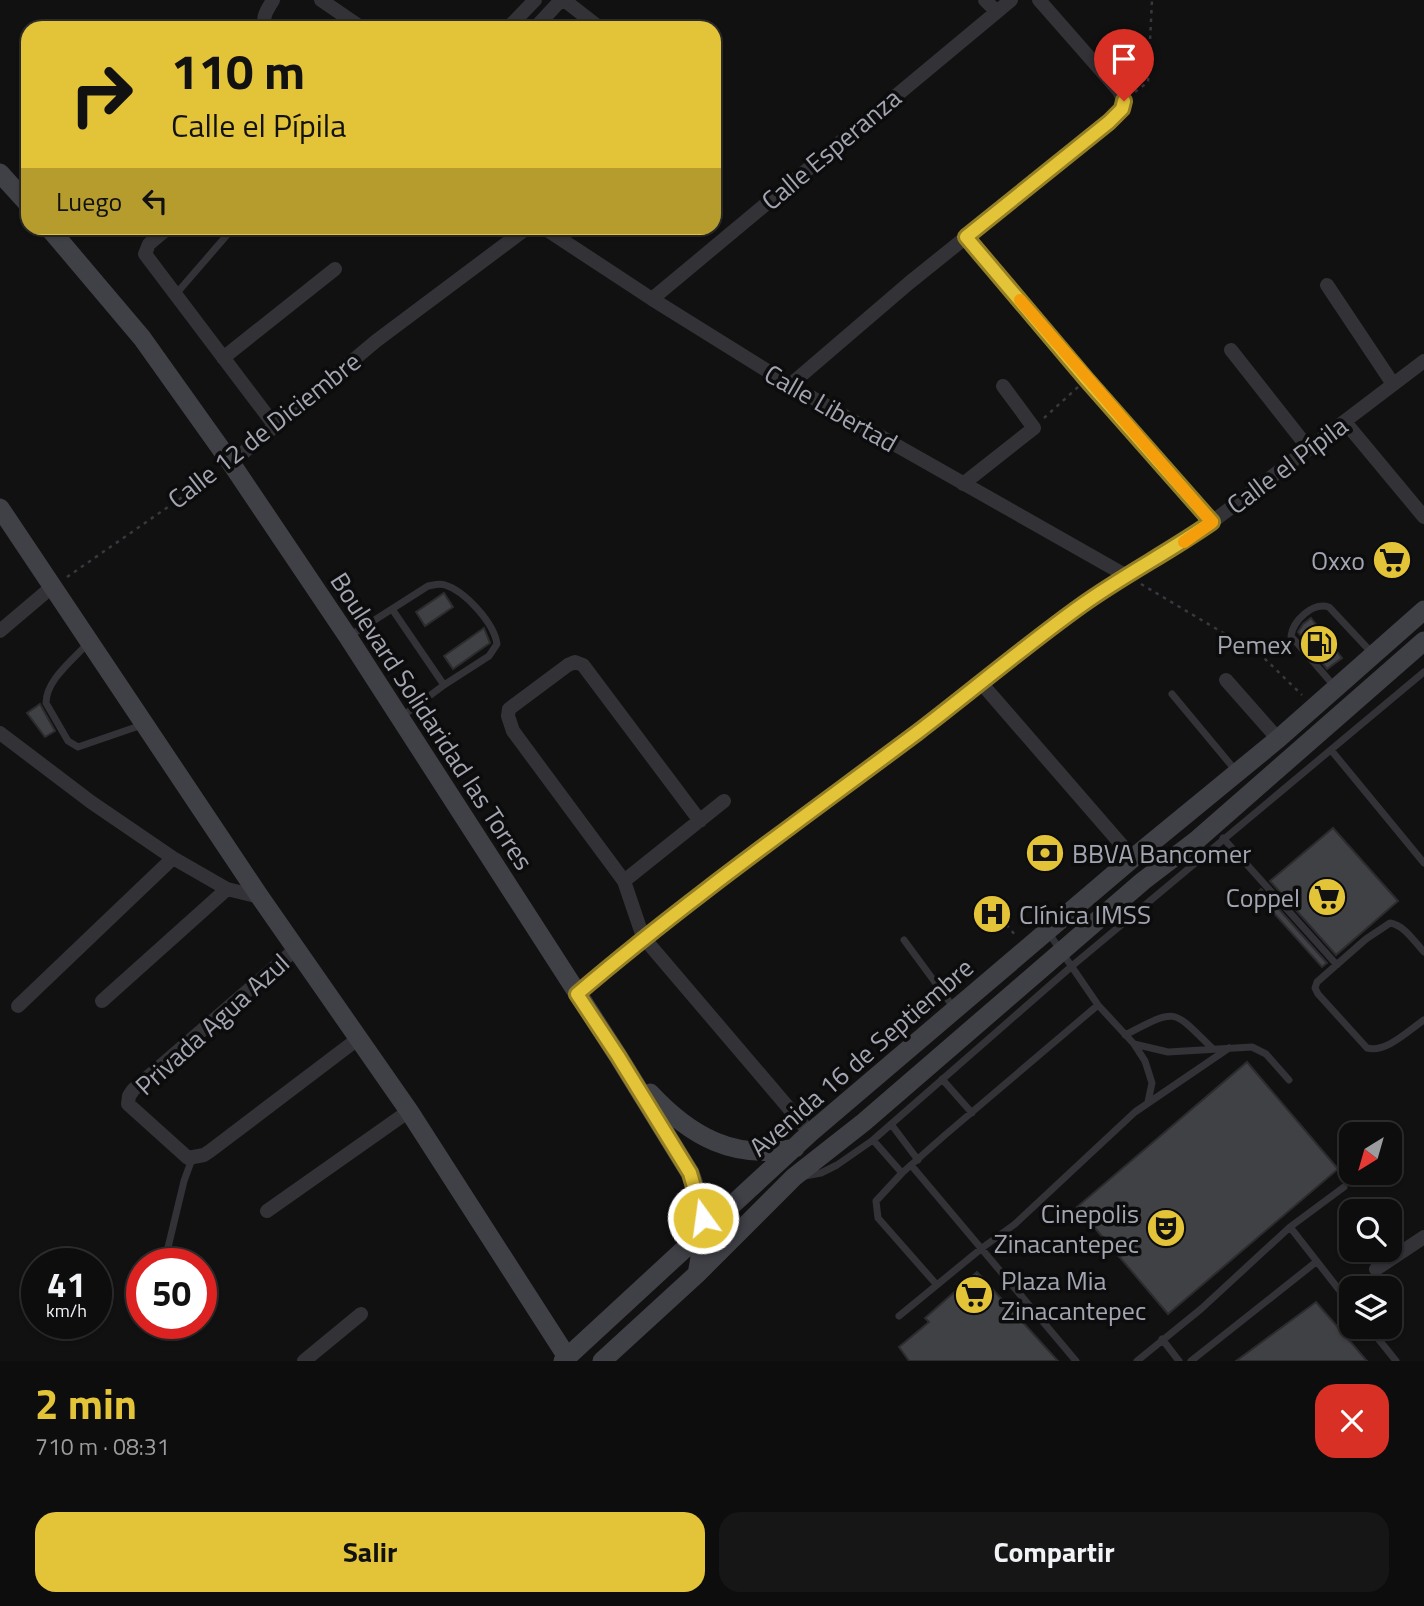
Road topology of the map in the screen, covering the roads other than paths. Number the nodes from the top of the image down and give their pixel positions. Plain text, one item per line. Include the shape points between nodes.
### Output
1 (273, 0) edge
2 (321, 0) edge
3 (535, 0) edge
4 (562, 0) edge
5 (985, 0) edge
6 (1011, 0) edge
7 (1038, 0) edge
8 (997, 12) junction
9 (266, 21) edge
10 (352, 21) edge
11 (515, 21) edge
12 (541, 21) edge
13 (590, 21) edge
14 (5, 179) edge
15 (21, 196) edge
16 (55, 235) edge
17 (160, 235) edge
18 (227, 235) edge
19 (518, 235) edge
20 (555, 235) edge
21 (966, 237) junction
22 (335, 269) dead end
23 (1327, 285) dead end
24 (176, 294) junction
25 (652, 299) junction
26 (1231, 350) dead end
27 (223, 358) junction
28 (1424, 361) edge
29 (1393, 384) junction
30 (790, 385) junction
31 (1003, 386) dead end
32 (1345, 422) junction
33 (275, 426) junction
34 (1309, 449) junction
35 (231, 463) junction
36 (963, 484) junction
37 (0, 508) edge
38 (1424, 517) edge
39 (1212, 522) junction
40 (1125, 575) junction
41 (53, 586) junction
42 (392, 608) junction
43 (1424, 610) edge
44 (0, 631) edge
45 (348, 637) junction
46 (90, 641) junction
47 (1424, 641) edge
48 (1373, 654) junction
49 (1424, 672) edge
50 (1226, 680) dead end
51 (444, 684) junction
52 (982, 684) junction
53 (1336, 688) junction
54 (1172, 694) dead end
55 (400, 718) junction
56 (146, 724) junction
57 (0, 733) edge
58 (1278, 739) junction
59 (1331, 750) junction
60 (1237, 772) junction
61 (724, 802) dead end
62 (700, 821) junction
63 (1223, 838) junction
64 (173, 858) junction
65 (1133, 858) junction
66 (1424, 863) edge
67 (624, 881) junction
68 (1143, 881) junction
69 (227, 889) junction
70 (1156, 896) junction
71 (260, 897) junction
72 (1048, 931) junction
73 (643, 937) junction
74 (905, 940) dead end
75 (297, 948) junction
76 (1424, 952) edge
77 (1067, 958) junction
78 (1337, 965) junction
79 (577, 994) junction
80 (102, 1001) dead end
81 (1098, 1005) junction
82 (18, 1006) dead end
83 (954, 1009) junction
84 (1424, 1020) edge
85 (1125, 1035) junction
86 (359, 1038) junction
87 (1134, 1044) junction
88 (1229, 1048) junction
89 (1213, 1049) junction
90 (618, 1056) junction
91 (943, 1079) junction
92 (1289, 1080) dead end
93 (1148, 1103) junction
94 (410, 1111) junction
95 (972, 1113) junction
96 (891, 1124) junction
97 (810, 1133) junction
98 (873, 1140) junction
99 (795, 1148) junction
100 (192, 1159) junction
101 (914, 1163) junction
102 (902, 1173) junction
103 (794, 1177) junction
104 (1344, 1187) dead end
105 (267, 1211) dead end
106 (1290, 1227) junction
107 (702, 1233) junction
108 (1424, 1237) edge
109 (167, 1248) edge
110 (982, 1248) junction
111 (1316, 1262) junction
112 (1376, 1269) dead end
113 (697, 1273) junction
114 (936, 1284) junction
115 (1339, 1291) edge
116 (362, 1314) dead end
117 (899, 1316) dead end
118 (1162, 1339) junction
119 (1378, 1339) edge
120 (565, 1359) edge
121 (304, 1361) edge
122 (602, 1361) edge
123 (1076, 1361) edge
124 (1137, 1361) edge
125 (1179, 1361) edge
126 (1191, 1361) edge
127 (1396, 1361) edge

1 - 9 street
2 - 10 street
3 - 11 street
4 - 12 street
4 - 13 street
5 - 8 street
6 - 8 street, Calle Esperanza
7 - 21 street via 1119,91 1122,109
8 - 25 street, Calle Esperanza
14 - 15 main road
16 - 35 main road, Boulevard Solidaridad las Torres via 142,338
17 - 24 street via 145,254
18 - 24 lane
19 - 33 street, Calle 12 de Diciembre via 376,341
20 - 25 street, Calle Libertad
21 - 30 street
21 - 39 street
22 - 27 street
23 - 29 street
24 - 27 street
25 - 30 street, Calle Libertad
26 - 34 street
27 - 33 street
28 - 29 street, Calle el Pípila
29 - 32 street, Calle el Pípila
30 - 36 street, Calle Libertad
31 - 36 street via 1034,428
32 - 34 street, Calle el Pípila
32 - 38 street
33 - 35 street, Calle 12 de Diciembre
34 - 39 street, Calle el Pípila
35 - 45 main road, Boulevard Solidaridad las Torres
36 - 40 street, Calle Libertad
37 - 41 main road
39 - 40 street, Calle el Pípila
40 - 52 street, Calle el Pípila
41 - 44 street
41 - 46 main road
42 - 45 lane
42 - 51 lane
42 - 51 lane via 428,586 446,585 473,603 496,635 494,651
43 - 48 main road, Avenida 16 de Septiembre
45 - 55 main road, Boulevard Solidaridad las Torres
46 - 56 main road
46 - 56 lane via 50,685 46,696 68,741 78,747
47 - 68 main road, Avenida 16 de Septiembre via 1198,839
48 - 53 main road, Avenida 16 de Septiembre
48 - 53 lane via 1329,607 1312,608 1292,627 1291,636
49 - 59 lane
50 - 58 street
51 - 55 lane
52 - 65 street
52 - 73 street, Calle el Pípila
53 - 58 main road, Avenida 16 de Septiembre
54 - 60 lane
55 - 79 main road, Boulevard Solidaridad las Torres
56 - 71 main road
57 - 64 street
58 - 60 main road, Avenida 16 de Septiembre
59 - 63 lane
59 - 66 lane
60 - 65 main road, Avenida 16 de Septiembre
61 - 62 street
62 - 67 street
62 - 67 street via 583,665 575,662 509,709 513,731
63 - 70 lane
63 - 78 lane
64 - 69 street
64 - 82 street
65 - 72 main road, Avenida 16 de Septiembre
67 - 73 street
68 - 70 lane
68 - 77 main road, Avenida 16 de Septiembre
69 - 71 street
69 - 80 street
70 - 77 lane
71 - 75 main road
72 - 77 lane
72 - 83 main road, Avenida 16 de Septiembre
73 - 79 street, Calle el Pípila
73 - 97 street
74 - 83 lane
75 - 86 main road
75 - 100 street, Privada Agua Azul via 133,1090 127,1101
76 - 78 lane via 1405,930 1390,923
77 - 81 lane
77 - 91 lane
77 - 103 main road, Avenida 16 de Septiembre
78 - 84 lane via 1315,988 1367,1048 1384,1047
79 - 90 main road, Boulevard Solidaridad las Torres
81 - 85 lane
81 - 95 lane
83 - 97 main road, Avenida 16 de Septiembre
85 - 87 lane
85 - 89 lane via 1160,1017 1178,1016
86 - 94 main road
86 - 100 street via 210,1151
87 - 89 lane via 1168,1052
87 - 93 lane via 1151,1075
88 - 89 lane
88 - 92 lane via 1259,1050
88 - 93 lane
90 - 99 main road via 663,1107 710,1140 748,1150
90 - 107 main road, Boulevard Solidaridad las Torres via 690,1173 703,1218
91 - 95 lane
91 - 96 lane
93 - 110 lane via 1024,1216
94 - 105 street
94 - 120 main road
95 - 101 lane
96 - 98 lane
96 - 101 lane
97 - 99 main road, Avenida 16 de Septiembre
98 - 102 lane
98 - 103 lane via 821,1173
99 - 107 main road, Avenida 16 de Septiembre
100 - 109 lane
101 - 102 lane
101 - 110 lane
102 - 114 lane via 876,1201 878,1218
103 - 113 main road, Avenida 16 de Septiembre
104 - 106 lane
106 - 111 lane
106 - 118 lane
107 - 113 main road, Boulevard Solidaridad las Torres
107 - 120 main road, Avenida 16 de Septiembre
108 - 112 street
110 - 114 lane
110 - 123 lane
111 - 115 lane
111 - 126 lane
113 - 122 main road, Avenida 16 de Septiembre
114 - 117 lane
116 - 121 street
118 - 124 lane
118 - 125 lane
119 - 127 lane

